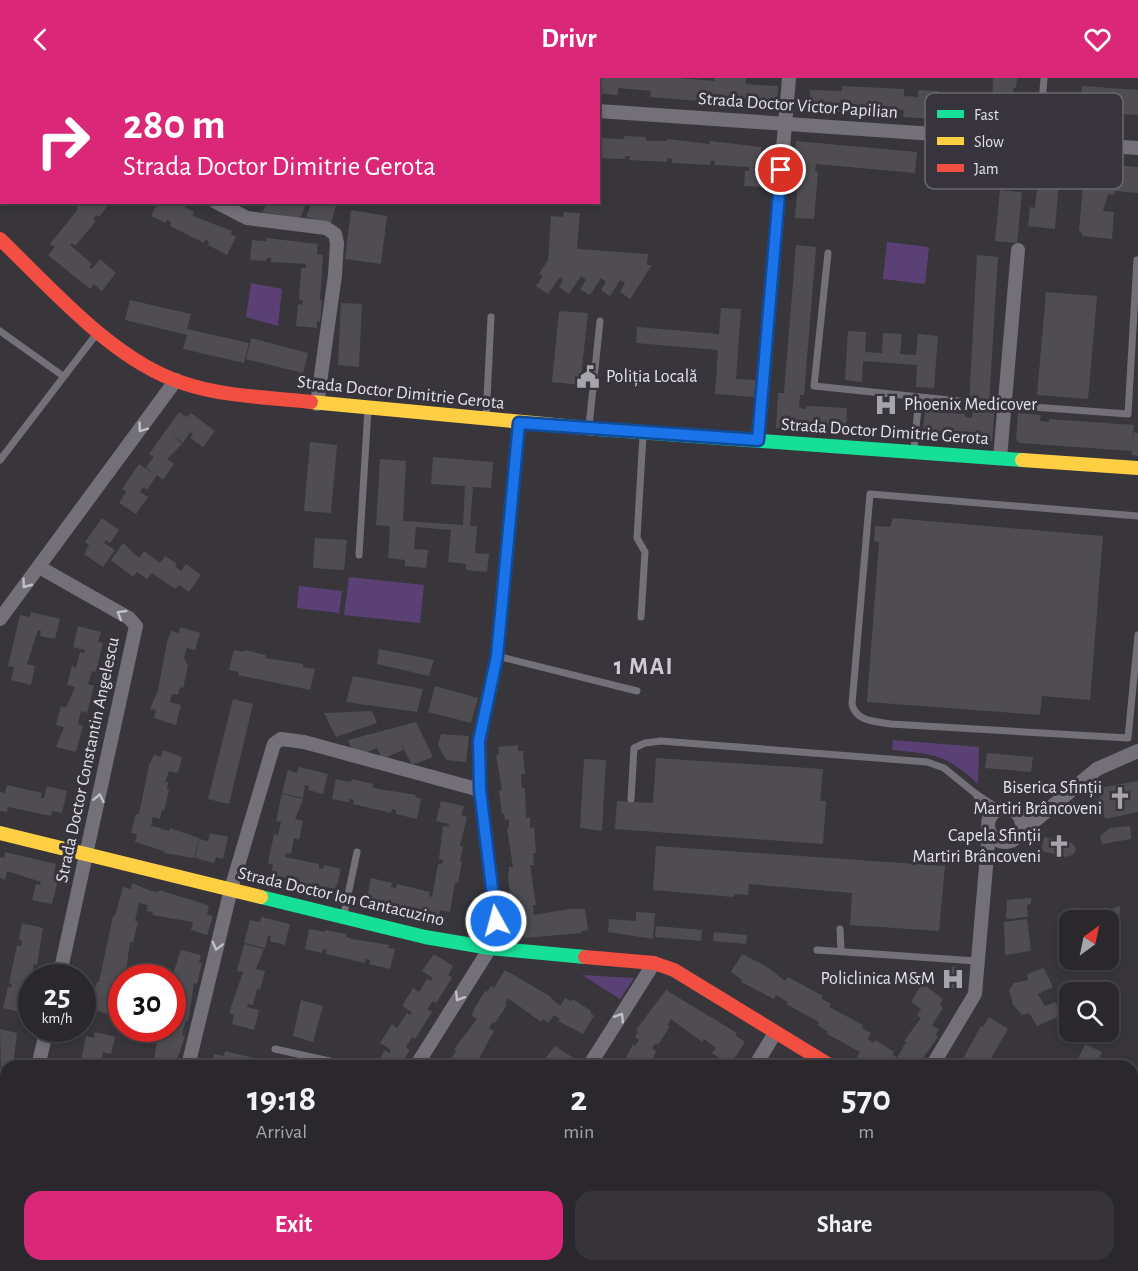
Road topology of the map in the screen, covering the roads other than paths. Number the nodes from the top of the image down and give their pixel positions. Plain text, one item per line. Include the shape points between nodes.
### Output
1 (789, 78) edge
2 (1044, 78) edge
3 (1043, 93) edge
4 (600, 111) edge
5 (785, 123) junction
6 (925, 133) edge
7 (1123, 147) edge
8 (1138, 148) edge
9 (220, 204) edge
10 (0, 239) edge
11 (1018, 250) dead end
12 (828, 253) dead end
13 (1137, 260) edge
14 (491, 317) dead end
15 (600, 321) dead end
16 (100, 330) junction
17 (0, 331) edge
18 (1135, 333) edge
19 (63, 376) junction
20 (176, 380) junction
21 (919, 397) junction
22 (959, 401) dead end
23 (317, 404) junction
24 (1005, 405) junction
25 (368, 409) junction
26 (486, 420) junction
27 (519, 423) junction
28 (589, 428) junction
29 (643, 432) junction
30 (758, 440) junction
31 (914, 452) junction
32 (1000, 458) junction
33 (0, 460) edge
34 (1138, 468) edge
35 (1138, 516) edge
36 (359, 555) dead end
37 (39, 567) junction
38 (641, 617) dead end
39 (0, 619) edge
40 (1138, 635) edge
41 (497, 656) junction
42 (637, 691) dead end
43 (1128, 738) junction
44 (1133, 753) edge
45 (480, 790) junction
46 (976, 794) junction
47 (631, 799) dead end
48 (999, 808) junction
49 (1044, 811) junction
50 (1020, 817) junction
51 (988, 826) junction
52 (0, 833) edge
53 (1020, 833) junction
54 (1002, 842) junction
55 (357, 852) dead end
56 (86, 855) junction
57 (986, 868) junction
58 (231, 889) junction
59 (343, 916) junction
60 (840, 929) dead end
61 (490, 948) junction
62 (817, 950) dead end
63 (841, 951) junction
64 (976, 961) junction
65 (654, 963) junction
66 (62, 964) edge
67 (775, 1033) junction
68 (44, 1042) edge
69 (275, 1049) dead end
70 (39, 1060) edge
71 (189, 1060) edge
72 (325, 1060) edge
73 (420, 1060) edge
74 (592, 1060) edge
75 (759, 1060) edge
76 (821, 1060) edge
77 (936, 1060) edge

1 - 5 street
2 - 3 lane
4 - 5 street, Strada Doctor Victor Papilian
5 - 6 street, Strada Doctor Victor Papilian
5 - 30 street
7 - 8 street, Strada Doctor Victor Papilian
9 - 23 street via 247,218 326,228 334,234 335,275
10 - 16 street, Strada Doctor Dimitrie Gerota
11 - 24 street
12 - 21 lane via 814,386
13 - 18 lane
14 - 26 lane
15 - 28 lane
16 - 19 lane
16 - 20 street, Strada Doctor Dimitrie Gerota via 136,358
17 - 19 lane
18 - 24 lane via 1128,414
19 - 33 lane
20 - 23 street, Strada Doctor Dimitrie Gerota via 217,392
20 -> 37 street
21 - 22 lane
21 - 31 lane
23 - 25 street, Strada Doctor Dimitrie Gerota
24 - 32 street
25 - 26 street, Strada Doctor Dimitrie Gerota
25 - 36 lane
26 - 27 street, Strada Doctor Dimitrie Gerota
27 - 28 street, Strada Doctor Dimitrie Gerota
27 - 41 street
28 - 29 street, Strada Doctor Dimitrie Gerota
29 - 30 street, Strada Doctor Dimitrie Gerota
29 - 38 lane via 637,538 645,552
30 - 31 street, Strada Doctor Dimitrie Gerota
31 - 32 street, Strada Doctor Dimitrie Gerota
32 - 34 street, Strada Doctor Dimitrie Gerota
35 - 43 lane via 870,494 852,704 861,718 891,724
37 -> 39 street
56 -> 37 street, Strada Doctor Constantin Angelescu via 136,626 129,618
40 - 43 lane
41 - 42 lane
41 - 45 street via 479,741
43 - 44 lane
44 - 49 street via 1097,769
45 - 58 street via 281,739 269,753
45 - 61 street via 496,921
46 - 47 lane via 944,768 927,762 661,741 634,748
46 - 48 lane
46 - 51 lane
48 - 50 street via 1011,809
48 - 51 street
49 - 50 street
49 - 53 street
50 - 53 street
51 - 54 street
51 - 57 street
52 - 56 street, Strada Doctor Ion Cantacuzino
53 - 54 street
54 - 57 street
55 - 59 lane
56 - 58 street, Strada Doctor Ion Cantacuzino
56 - 66 street, Strada Doctor Constantin Angelescu
57 - 64 street
58 - 59 street, Strada Doctor Ion Cantacuzino
58 -> 71 street
59 - 61 street, Strada Doctor Ion Cantacuzino
60 - 63 lane
61 - 65 street, Strada Doctor Ion Cantacuzino
61 -> 73 street
62 - 63 lane
63 - 64 lane
64 - 77 street via 975,994
65 - 67 street, Strada Doctor Ion Cantacuzino via 674,969
74 -> 65 street
67 - 75 street
67 - 76 street, Strada Doctor Ion Cantacuzino
68 - 70 street
69 - 72 lane

